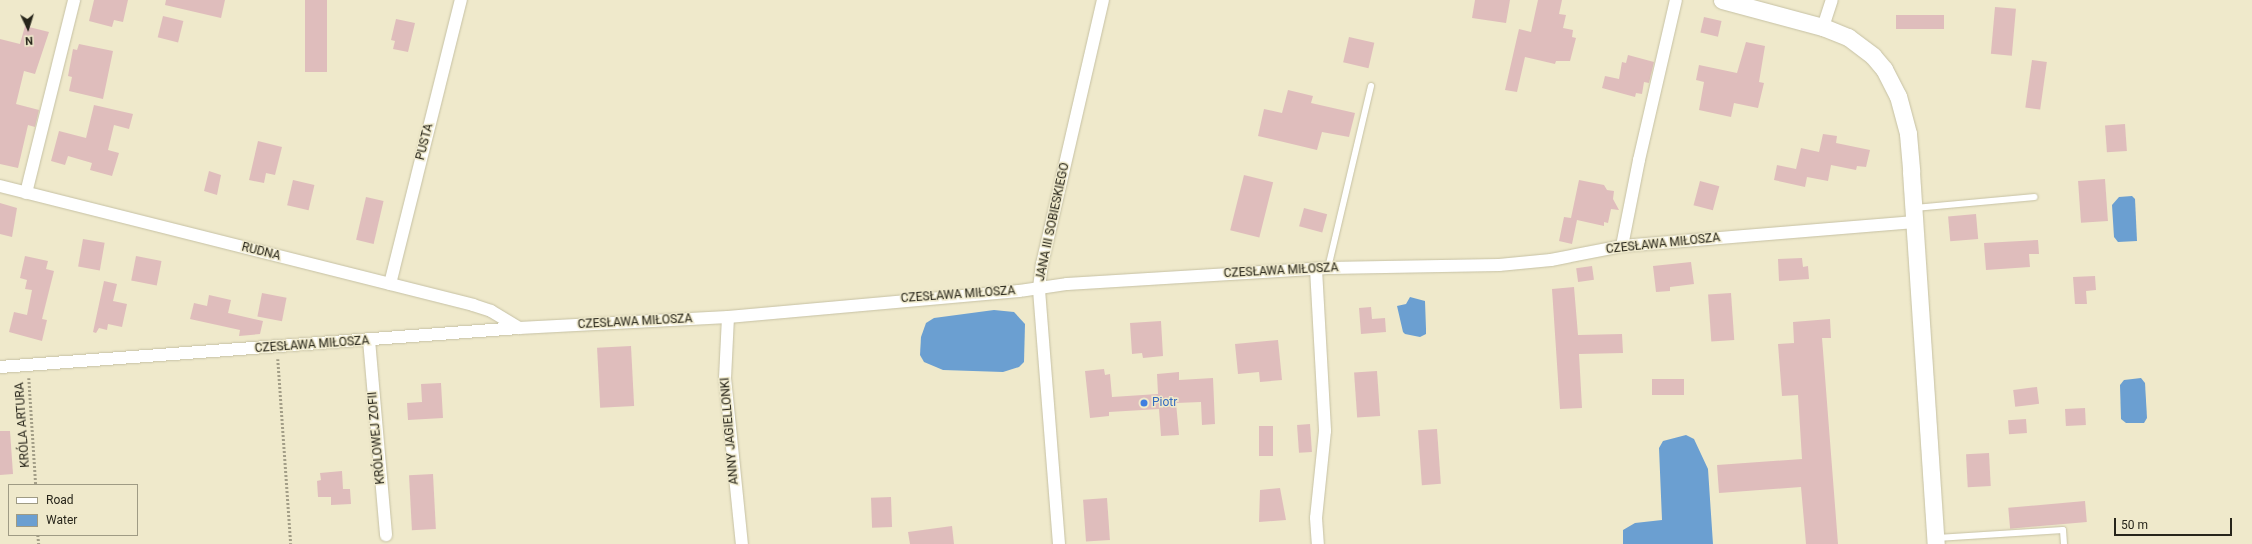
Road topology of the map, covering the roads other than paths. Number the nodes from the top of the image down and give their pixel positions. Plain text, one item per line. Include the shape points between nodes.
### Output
1 (74, 0) edge
2 (461, 0) edge
3 (1103, 0) edge
4 (1676, 0) edge
5 (1722, 0) edge
6 (1832, 0) edge
7 (1823, 27) junction
8 (1371, 86) dead end
9 (0, 186) edge
10 (26, 193) junction
11 (2034, 197) dead end
12 (1914, 215) junction
13 (1622, 246) junction
14 (1328, 268) junction
15 (1316, 269) junction
16 (390, 284) junction
17 (1038, 288) junction
18 (728, 317) junction
19 (519, 328) junction
20 (369, 340) junction
21 (0, 367) edge
22 (386, 535) dead end
23 (1936, 541) edge
24 (742, 544) edge
25 (1059, 544) edge
26 (1318, 544) edge
27 (2064, 544) edge

1 - 10 street
2 - 16 street, PUSTA
3 - 17 street, JANA III SOBIESKIEGO
4 - 13 street via 1638,160
5 - 7 street
6 - 7 street
7 - 12 street via 1862,46 1873,56 1891,81 1902,107 1908,134
8 - 14 lane
9 - 10 street, RUDNA
10 - 16 street, RUDNA
11 - 12 lane
12 - 13 street, CZESŁAWA MIŁOSZA
12 - 23 street
13 - 14 street, CZESŁAWA MIŁOSZA via 1551,260 1499,265
14 - 15 street, CZESŁAWA MIŁOSZA
15 - 17 street, CZESŁAWA MIŁOSZA via 1067,284
15 - 26 street via 1325,431 1316,518
16 - 19 street, RUDNA via 491,311
17 - 18 street, CZESŁAWA MIŁOSZA
17 - 25 street, JANA III SOBIESKIEGO
18 - 19 street, CZESŁAWA MIŁOSZA
18 - 24 street, ANNY JAGIELLONKI via 725,378
19 - 20 street, CZESŁAWA MIŁOSZA
20 - 21 street, CZESŁAWA MIŁOSZA
20 - 22 street, KRÓLOWEJ ZOFII
23 - 27 lane via 2063,530

